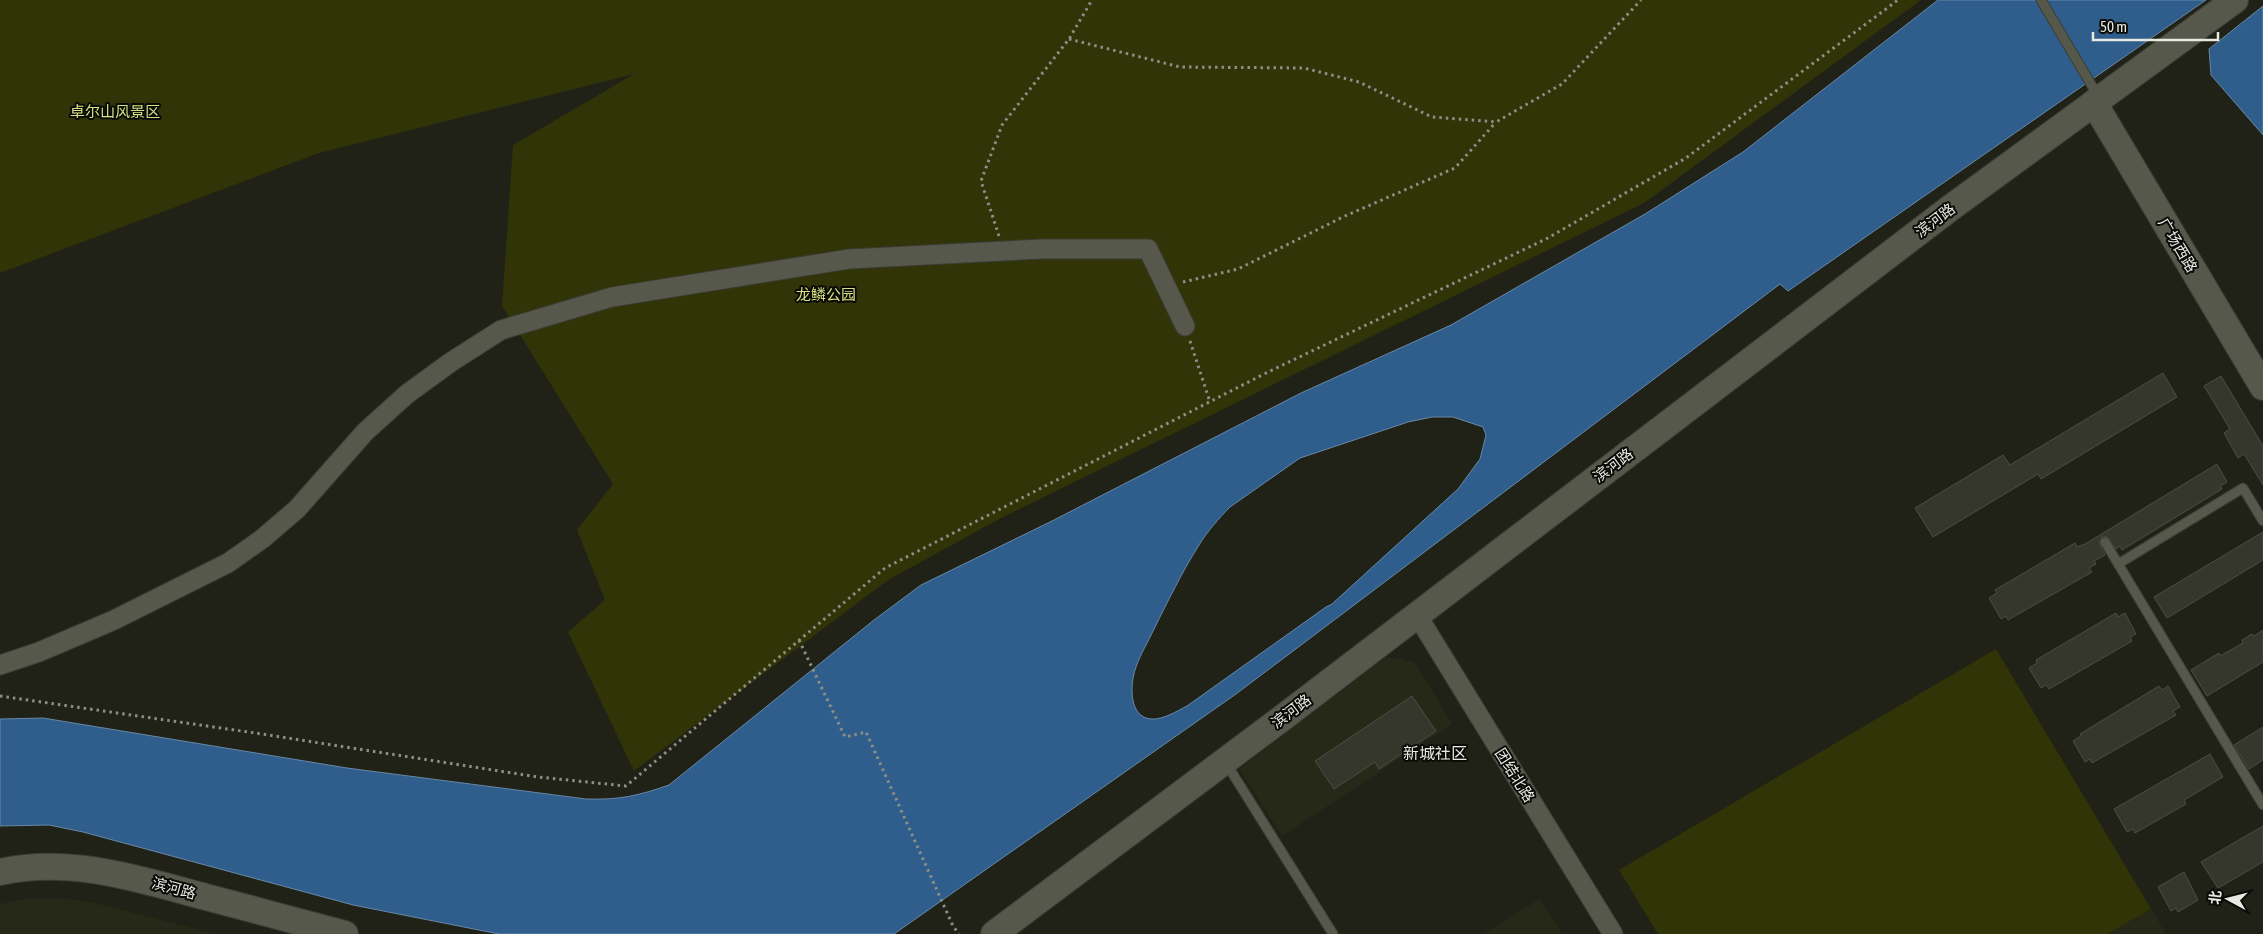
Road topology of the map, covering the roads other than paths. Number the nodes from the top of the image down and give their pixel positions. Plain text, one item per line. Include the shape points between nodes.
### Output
1 (2041, 0) edge
2 (2235, 0) edge
3 (2097, 94) junction
4 (1185, 326) road end
5 (2263, 355) edge
6 (2263, 387) edge
7 (2263, 521) edge
8 (2105, 542) dead end
9 (2118, 564) junction
10 (1417, 615) junction
11 (0, 665) edge
12 (1225, 761) junction
13 (2263, 805) edge
14 (0, 872) edge
15 (345, 934) edge
16 (994, 934) edge
17 (1333, 934) edge
18 (1612, 934) edge

1 - 3 lane
2 - 3 street, 滨河路
3 - 5 street, 广场西路
3 - 6 street, 广场西路
3 - 10 street, 滨河路
4 - 11 street via 1148,249 1041,249 849,260 612,296 501,330 451,362 407,394 365,432 297,509 228,563 114,620
7 - 9 lane via 2243,488
8 - 9 lane
9 - 13 lane
10 - 12 street, 滨河路
10 - 18 street, 团结北路
12 - 16 street, 滨河路
12 - 17 lane
14 - 15 street, 滨河路 via 66,866 114,873

